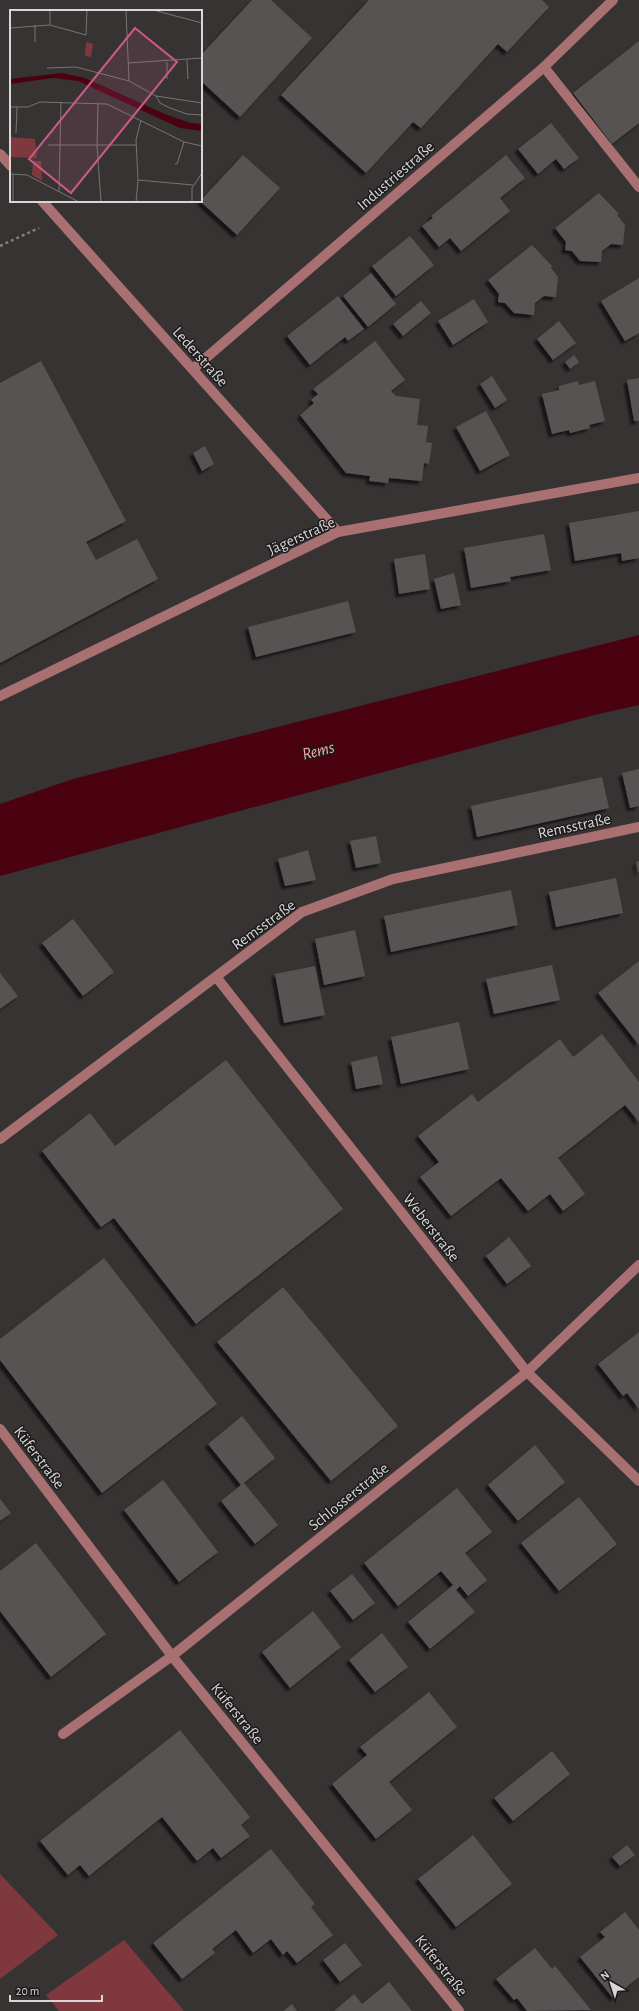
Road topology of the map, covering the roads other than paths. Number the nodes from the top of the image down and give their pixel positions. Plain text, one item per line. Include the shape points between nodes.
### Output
1 (612, 0) edge
2 (544, 67) junction
3 (0, 154) edge
4 (10, 165) edge
5 (639, 187) edge
6 (43, 202) edge
7 (193, 369) junction
8 (639, 478) edge
9 (338, 532) junction
10 (0, 696) edge
11 (639, 827) edge
12 (217, 978) junction
13 (0, 1139) edge
14 (639, 1266) edge
15 (527, 1372) junction
16 (0, 1429) edge
17 (639, 1481) edge
18 (172, 1656) junction
19 (63, 1734) dead end
20 (459, 2011) edge

1 - 2 street, Industriestraße
2 - 5 street
2 - 7 street, Industriestraße
3 - 4 street
6 - 7 street, Lederstraße
7 - 9 street, Lederstraße
8 - 9 street, Jägerstraße
9 - 10 street, Jägerstraße
11 - 12 street, Remsstraße via 393,879 302,912
12 - 13 street, Remsstraße
12 - 15 street, Weberstraße
14 - 15 street, Schlosserstraße
15 - 17 street, Weberstraße
15 - 18 street, Schlosserstraße
16 - 18 street, Küferstraße
18 - 19 street, Schlosserstraße
18 - 20 street, Küferstraße

